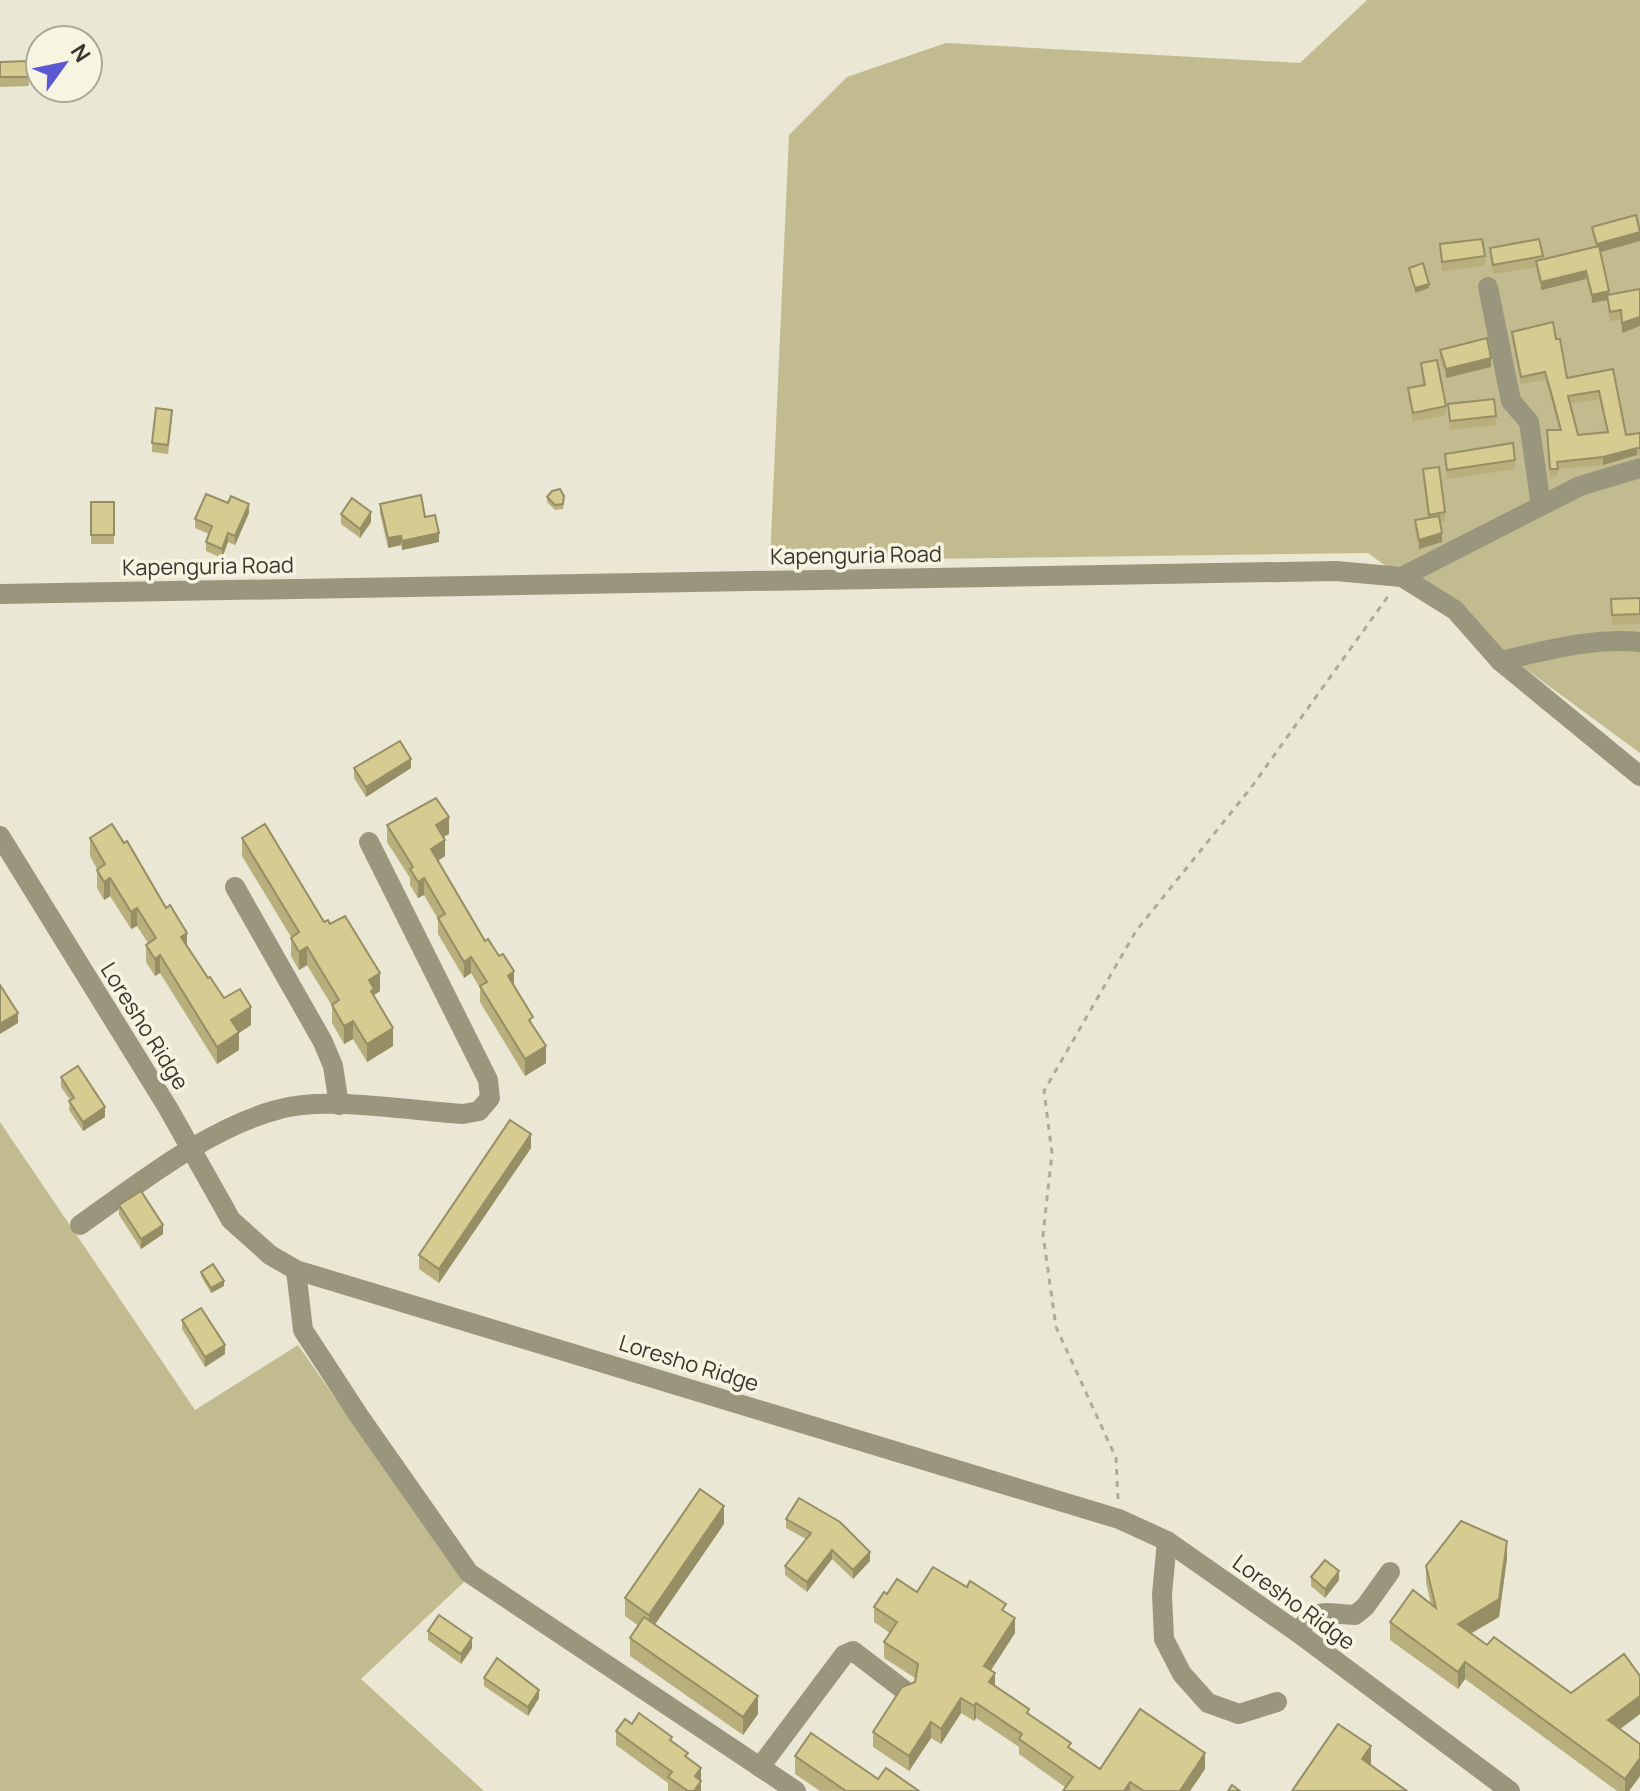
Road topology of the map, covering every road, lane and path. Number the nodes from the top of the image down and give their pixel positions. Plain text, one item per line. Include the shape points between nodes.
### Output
1 (1488, 287) dead end
2 (1640, 468) edge
3 (1541, 506) junction
4 (1402, 577) junction
5 (0, 594) edge
6 (1640, 642) edge
7 (1500, 661) junction
8 (1640, 776) edge
9 (0, 836) edge
10 (369, 842) dead end
11 (235, 887) dead end
12 (339, 1105) junction
13 (190, 1149) junction
14 (80, 1225) dead end
15 (296, 1270) junction
16 (1119, 1519) junction
17 (1167, 1541) junction
18 (1390, 1572) dead end
19 (1297, 1632) junction
20 (904, 1690) edge
21 (1277, 1702) dead end
22 (760, 1767) junction
23 (796, 1791) edge
24 (1510, 1791) edge

1 - 3 street via 1511,401 1529,422
2 - 3 street via 1580,486
3 - 4 street
4 - 5 street, Kapenguria Road via 1336,571
4 - 7 street, Kapenguria Road via 1455,610
4 - 16 path via 1250,789 1136,931 1044,1091 1052,1153 1043,1235 1056,1327 1116,1458
6 - 7 street via 1569,647
7 - 8 street, Kapenguria Road
9 - 13 street, Loresho Ridge
10 - 12 street via 488,1080 490,1098 479,1111 463,1114
11 - 12 street via 323,1042
12 - 13 street via 281,1108
13 - 14 street
13 - 15 street, Loresho Ridge via 231,1220
15 - 16 street, Loresho Ridge
15 - 22 street via 303,1330 469,1573
16 - 17 street, Loresho Ridge
17 - 19 street, Loresho Ridge
17 - 21 street via 1164,1639 1182,1674 1208,1703 1239,1714
18 - 19 street via 1355,1615 1312,1615
19 - 24 street, Loresho Ridge
20 - 22 street via 853,1651 844,1655
22 - 23 street

